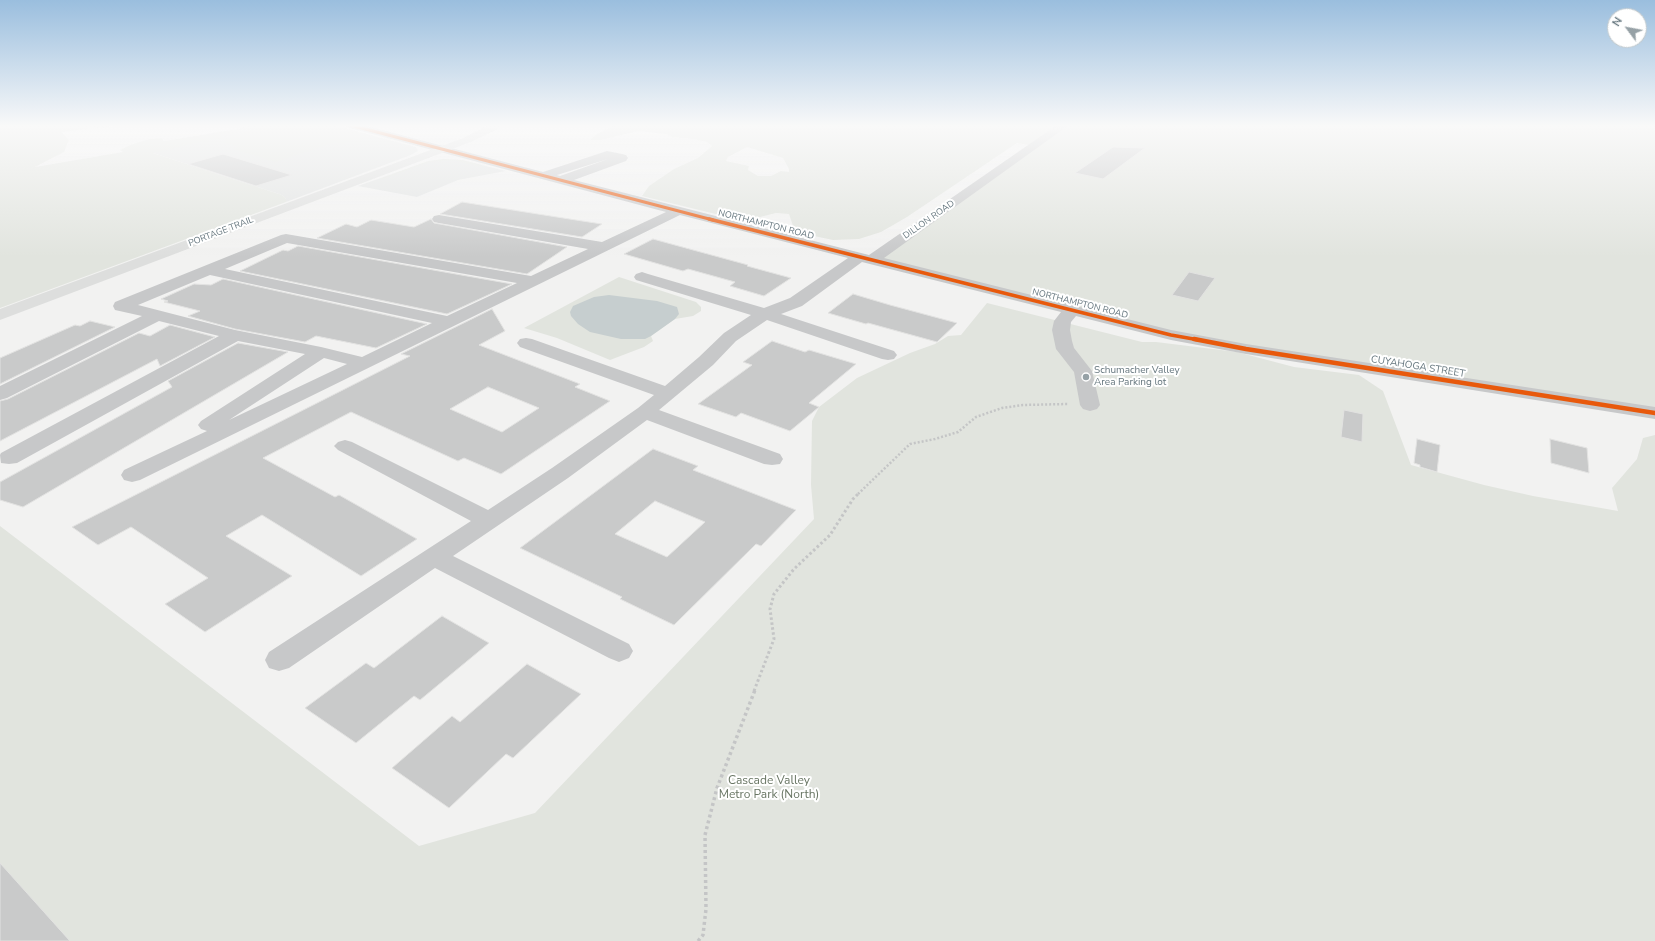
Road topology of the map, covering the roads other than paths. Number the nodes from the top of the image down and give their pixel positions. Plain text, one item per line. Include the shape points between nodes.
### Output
1 (390, 169) edge
2 (521, 169) edge
3 (564, 169) edge
4 (592, 169) edge
5 (999, 169) edge
6 (545, 175) junction
7 (562, 180) junction
8 (678, 211) junction
9 (440, 219) dead end
10 (603, 247) junction
11 (867, 258) junction
12 (208, 270) junction
13 (642, 277) dead end
14 (533, 281) junction
15 (1072, 311) junction
16 (765, 314) junction
17 (0, 315) edge
18 (158, 315) junction
19 (450, 322) junction
20 (235, 335) junction
21 (1179, 336) joint
22 (526, 343) dead end
23 (321, 352) junction
24 (888, 355) dead end
25 (364, 363) junction
26 (666, 393) junction
27 (0, 394) edge
28 (1090, 405) road end
29 (645, 412) junction
30 (1655, 413) edge
31 (345, 446) dead end
32 (9, 458) dead end
33 (772, 459) dead end
34 (488, 520) junction
35 (434, 557) junction
36 (619, 651) dead end
37 (279, 660) dead end

1 - 17 main road, PORTAGE TRAIL
2 - 6 street, NORTHAMPTON ROAD
3 - 6 street
4 - 7 street
5 - 11 street, DILLON ROAD
6 - 7 street, NORTHAMPTON ROAD
7 - 8 street, NORTHAMPTON ROAD
8 - 10 street
8 - 11 street, NORTHAMPTON ROAD
9 - 10 street
10 - 14 street
11 - 15 street, NORTHAMPTON ROAD
11 - 16 street, DILLON ROAD via 796,302
12 - 14 street via 286,238
12 - 18 street via 121,306
12 - 19 street
13 - 16 street
14 - 19 street
15 - 21 street, NORTHAMPTON ROAD
15 - 28 street via 1063,321 1063,341 1065,349 1083,371
16 - 24 street
16 - 26 street, DILLON ROAD via 730,337 706,361
18 - 20 street
18 - 27 street
19 - 25 street
20 - 23 street
20 - 32 street
21 - 30 street, CUYAHOGA STREET via 1246,349
22 - 26 street
23 - 25 street
23 - 25 street via 132,474
26 - 29 street, DILLON ROAD
29 - 33 street
29 - 34 street, DILLON ROAD via 560,473
31 - 34 street
34 - 35 street, DILLON ROAD
35 - 36 street
35 - 37 street, DILLON ROAD

